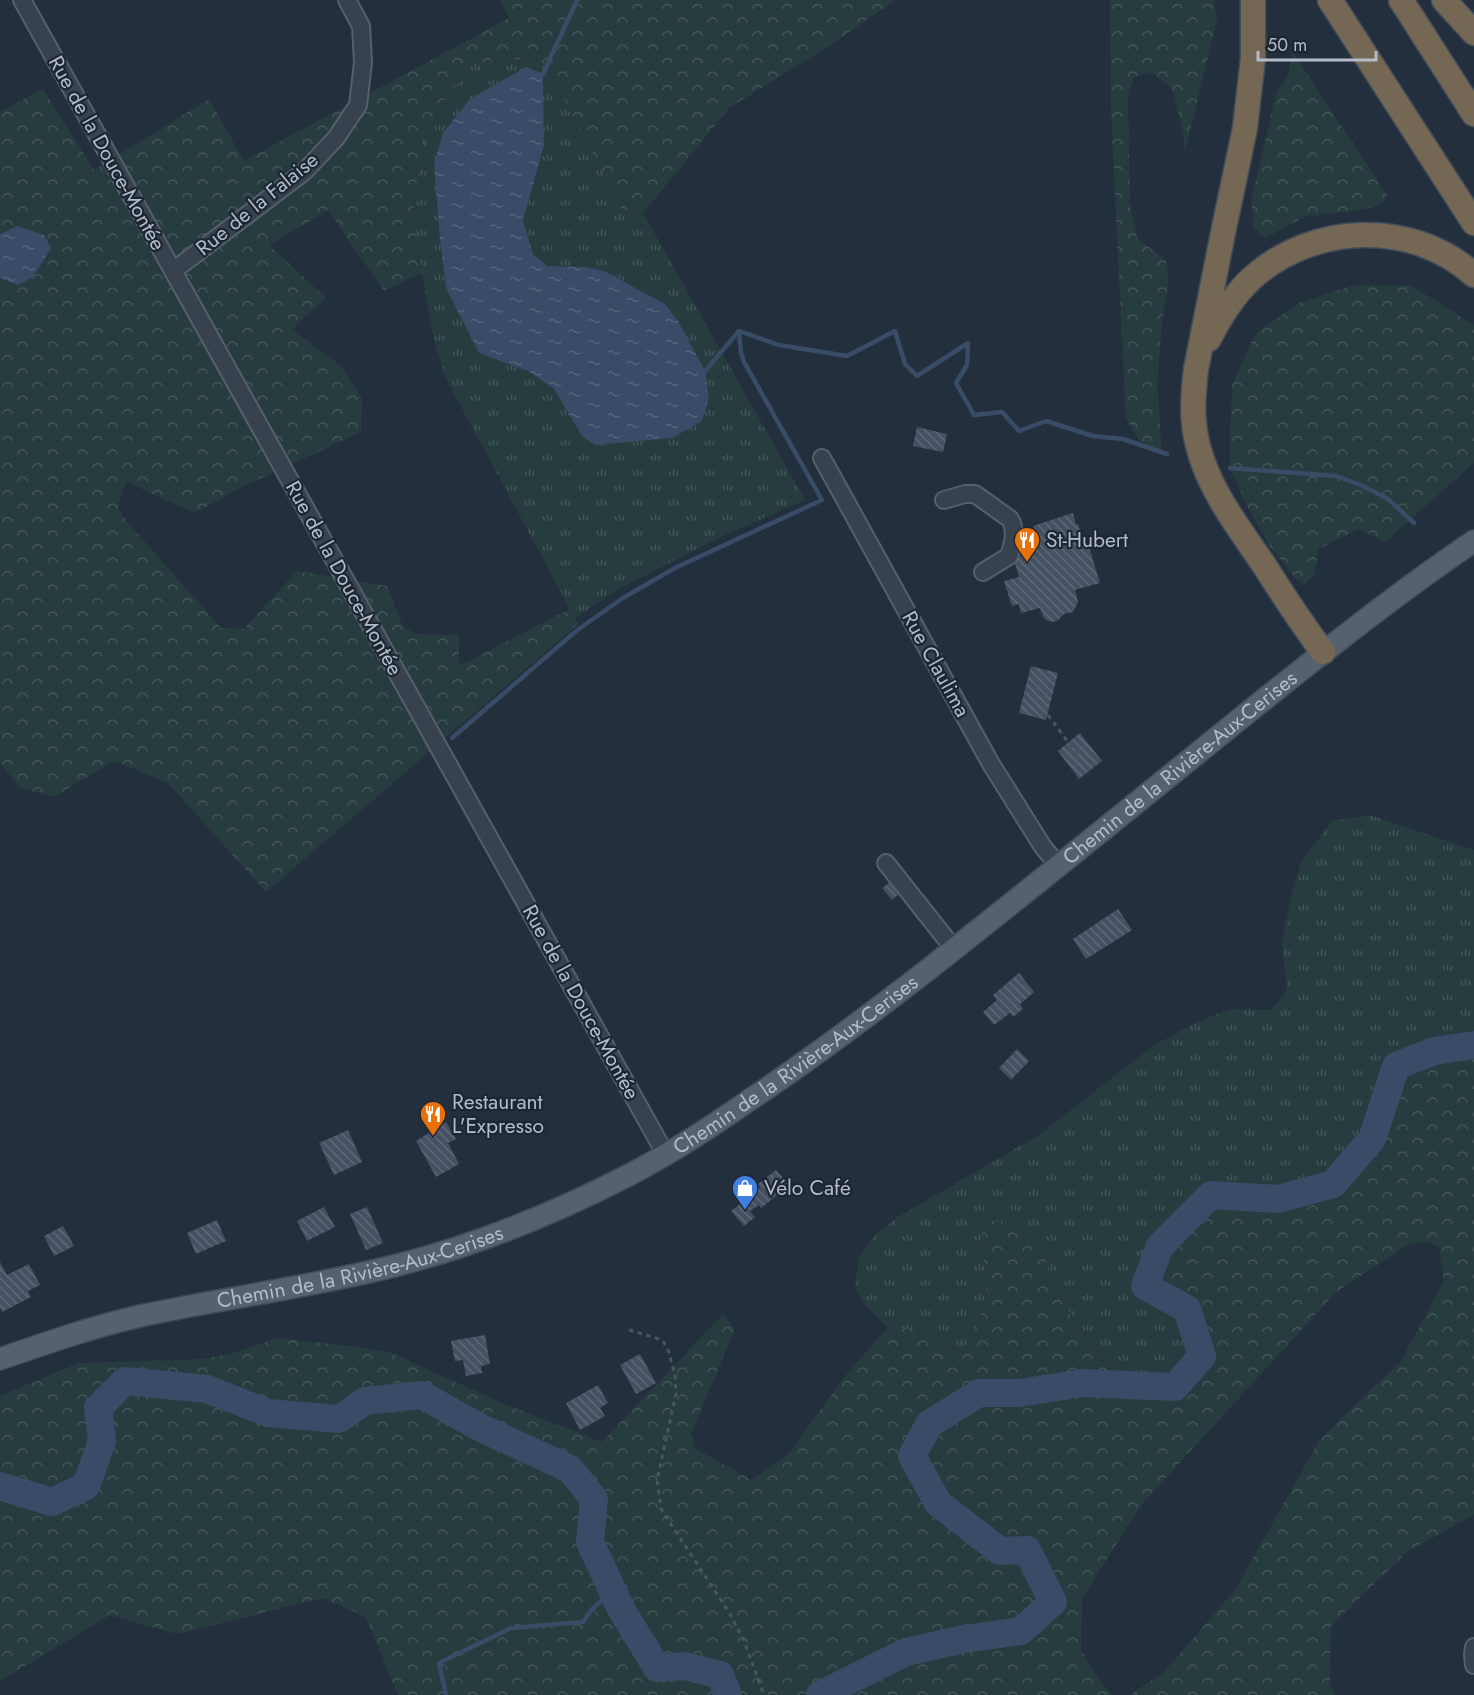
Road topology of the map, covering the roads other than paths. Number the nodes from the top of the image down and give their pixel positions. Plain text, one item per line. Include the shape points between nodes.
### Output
1 (22, 0) edge
2 (347, 0) edge
3 (1253, 0) edge
4 (1330, 0) edge
5 (1401, 0) edge
6 (1444, 0) edge
7 (1474, 33) edge
8 (1474, 114) edge
9 (1474, 223) edge
10 (172, 271) junction
11 (1474, 275) edge
12 (1196, 369) junction
13 (822, 458) dead end
14 (944, 500) dead end
15 (1474, 541) edge
16 (983, 572) dead end
17 (1323, 652) junction
18 (886, 863) dead end
19 (1058, 866) junction
20 (954, 949) junction
21 (666, 1155) junction
22 (0, 1359) edge
23 (1474, 1647) edge
24 (1474, 1665) edge

1 - 10 street, Rue de la Douce-Montée
2 - 10 street, Rue de la Falaise via 361,26 363,63 358,105 336,138 305,171
3 - 12 highway via 1253,58 1245,128
4 - 9 highway
5 - 8 highway
6 - 7 highway
10 - 21 street, Rue de la Douce-Montée
11 - 12 highway via 1431,248 1396,237 1358,234 1317,241 1283,256 1244,285 1216,325
12 - 17 highway via 1194,431 1206,471 1234,522
13 - 19 street, Rue Claulima via 991,764
14 - 16 street via 975,494 1014,524 1009,556
15 - 17 main road, Chemin de la Rivière-Aux-Cerises
17 - 19 main road, Chemin de la Rivière-Aux-Cerises
18 - 20 street
19 - 20 main road, Chemin de la Rivière-Aux-Cerises
20 - 21 main road, Chemin de la Rivière-Aux-Cerises via 849,1030
21 - 22 main road, Chemin de la Rivière-Aux-Cerises via 497,1234 397,1266 137,1317
23 - 24 street

